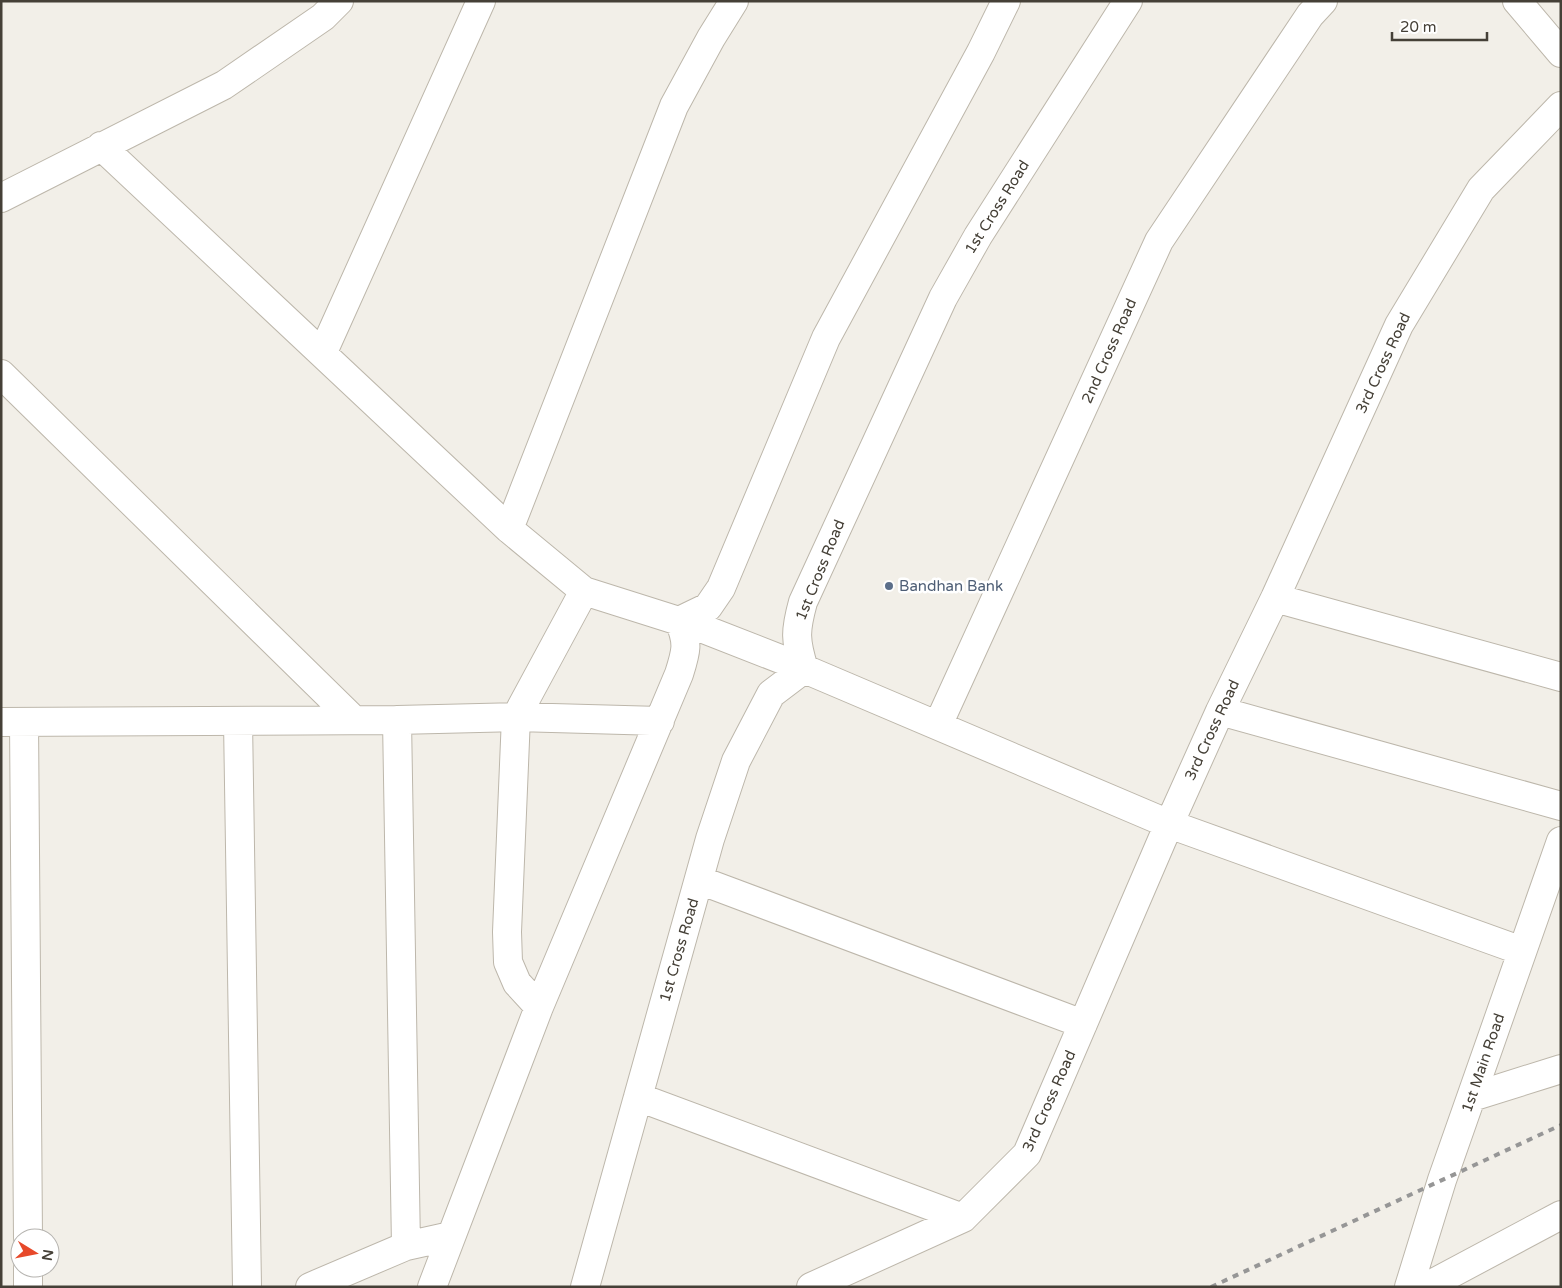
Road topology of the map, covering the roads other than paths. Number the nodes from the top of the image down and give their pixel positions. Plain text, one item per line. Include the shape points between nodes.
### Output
1 (339, 1) edge
2 (481, 1) edge
3 (734, 1) edge
4 (1006, 1) edge
5 (1128, 1) edge
6 (1322, 1) edge
7 (1517, 1) edge
8 (1561, 53) edge
9 (1561, 106) edge
10 (102, 146) junction
11 (1, 198) edge
12 (323, 352) junction
13 (1, 374) edge
14 (509, 529) junction
15 (584, 591) junction
16 (1275, 598) junction
17 (690, 624) junction
18 (796, 666) junction
19 (1561, 677) edge
20 (1220, 711) junction
21 (516, 717) junction
22 (354, 720) junction
23 (397, 720) junction
24 (660, 720) junction
25 (238, 721) junction
26 (13, 722) edge
27 (938, 725) junction
28 (1561, 806) edge
29 (1169, 824) junction
30 (1561, 841) edge
31 (699, 880) junction
32 (1522, 951) junction
33 (539, 1007) junction
34 (1083, 1024) junction
35 (1561, 1069) edge
36 (638, 1097) junction
37 (1472, 1097) junction
38 (1561, 1215) edge
39 (963, 1218) junction
40 (28, 1228) edge
41 (451, 1236) junction
42 (406, 1246) junction
43 (1425, 1286) edge
44 (247, 1287) edge
45 (310, 1287) edge
46 (432, 1287) edge
47 (585, 1287) edge
48 (810, 1287) edge

1 - 10 street via 323,16 224,85
2 - 12 street
3 - 14 street via 674,106
4 - 17 street via 826,338 721,588 708,607
5 - 18 street, 1st Cross Road via 978,236 943,298 803,602 796,628
6 - 27 street, 2nd Cross Road via 1158,241
7 - 8 street
9 - 16 street, 3rd Cross Road via 1481,189 1398,325
10 - 11 street
10 - 12 street
12 - 14 street
13 - 22 street
14 - 15 street
15 - 17 street
15 - 21 street
16 - 19 street
16 - 20 street, 3rd Cross Road
17 - 18 street
17 - 24 street via 685,635 685,653 679,674
18 - 27 street
18 - 31 street, 1st Cross Road via 771,694 740,753
20 - 28 street
20 - 29 street, 3rd Cross Road
21 - 23 street
21 - 24 street
21 - 33 street via 508,962 517,983
22 - 23 street
22 - 25 street
23 - 42 street
24 - 33 street
25 - 26 street
25 - 44 street
26 - 40 street
27 - 29 street
29 - 32 street
29 - 34 street, 3rd Cross Road
30 - 32 street, 1st Main Road
31 - 34 street
31 - 36 street, 1st Cross Road
32 - 37 street, 1st Main Road
33 - 41 street
34 - 39 street, 3rd Cross Road via 1027,1154
35 - 37 street
36 - 39 street
36 - 47 street, 1st Cross Road
37 - 43 street, 1st Main Road via 1442,1180
38 - 43 street
39 - 48 street, 3rd Cross Road
41 - 42 street
41 - 46 street
42 - 45 street

